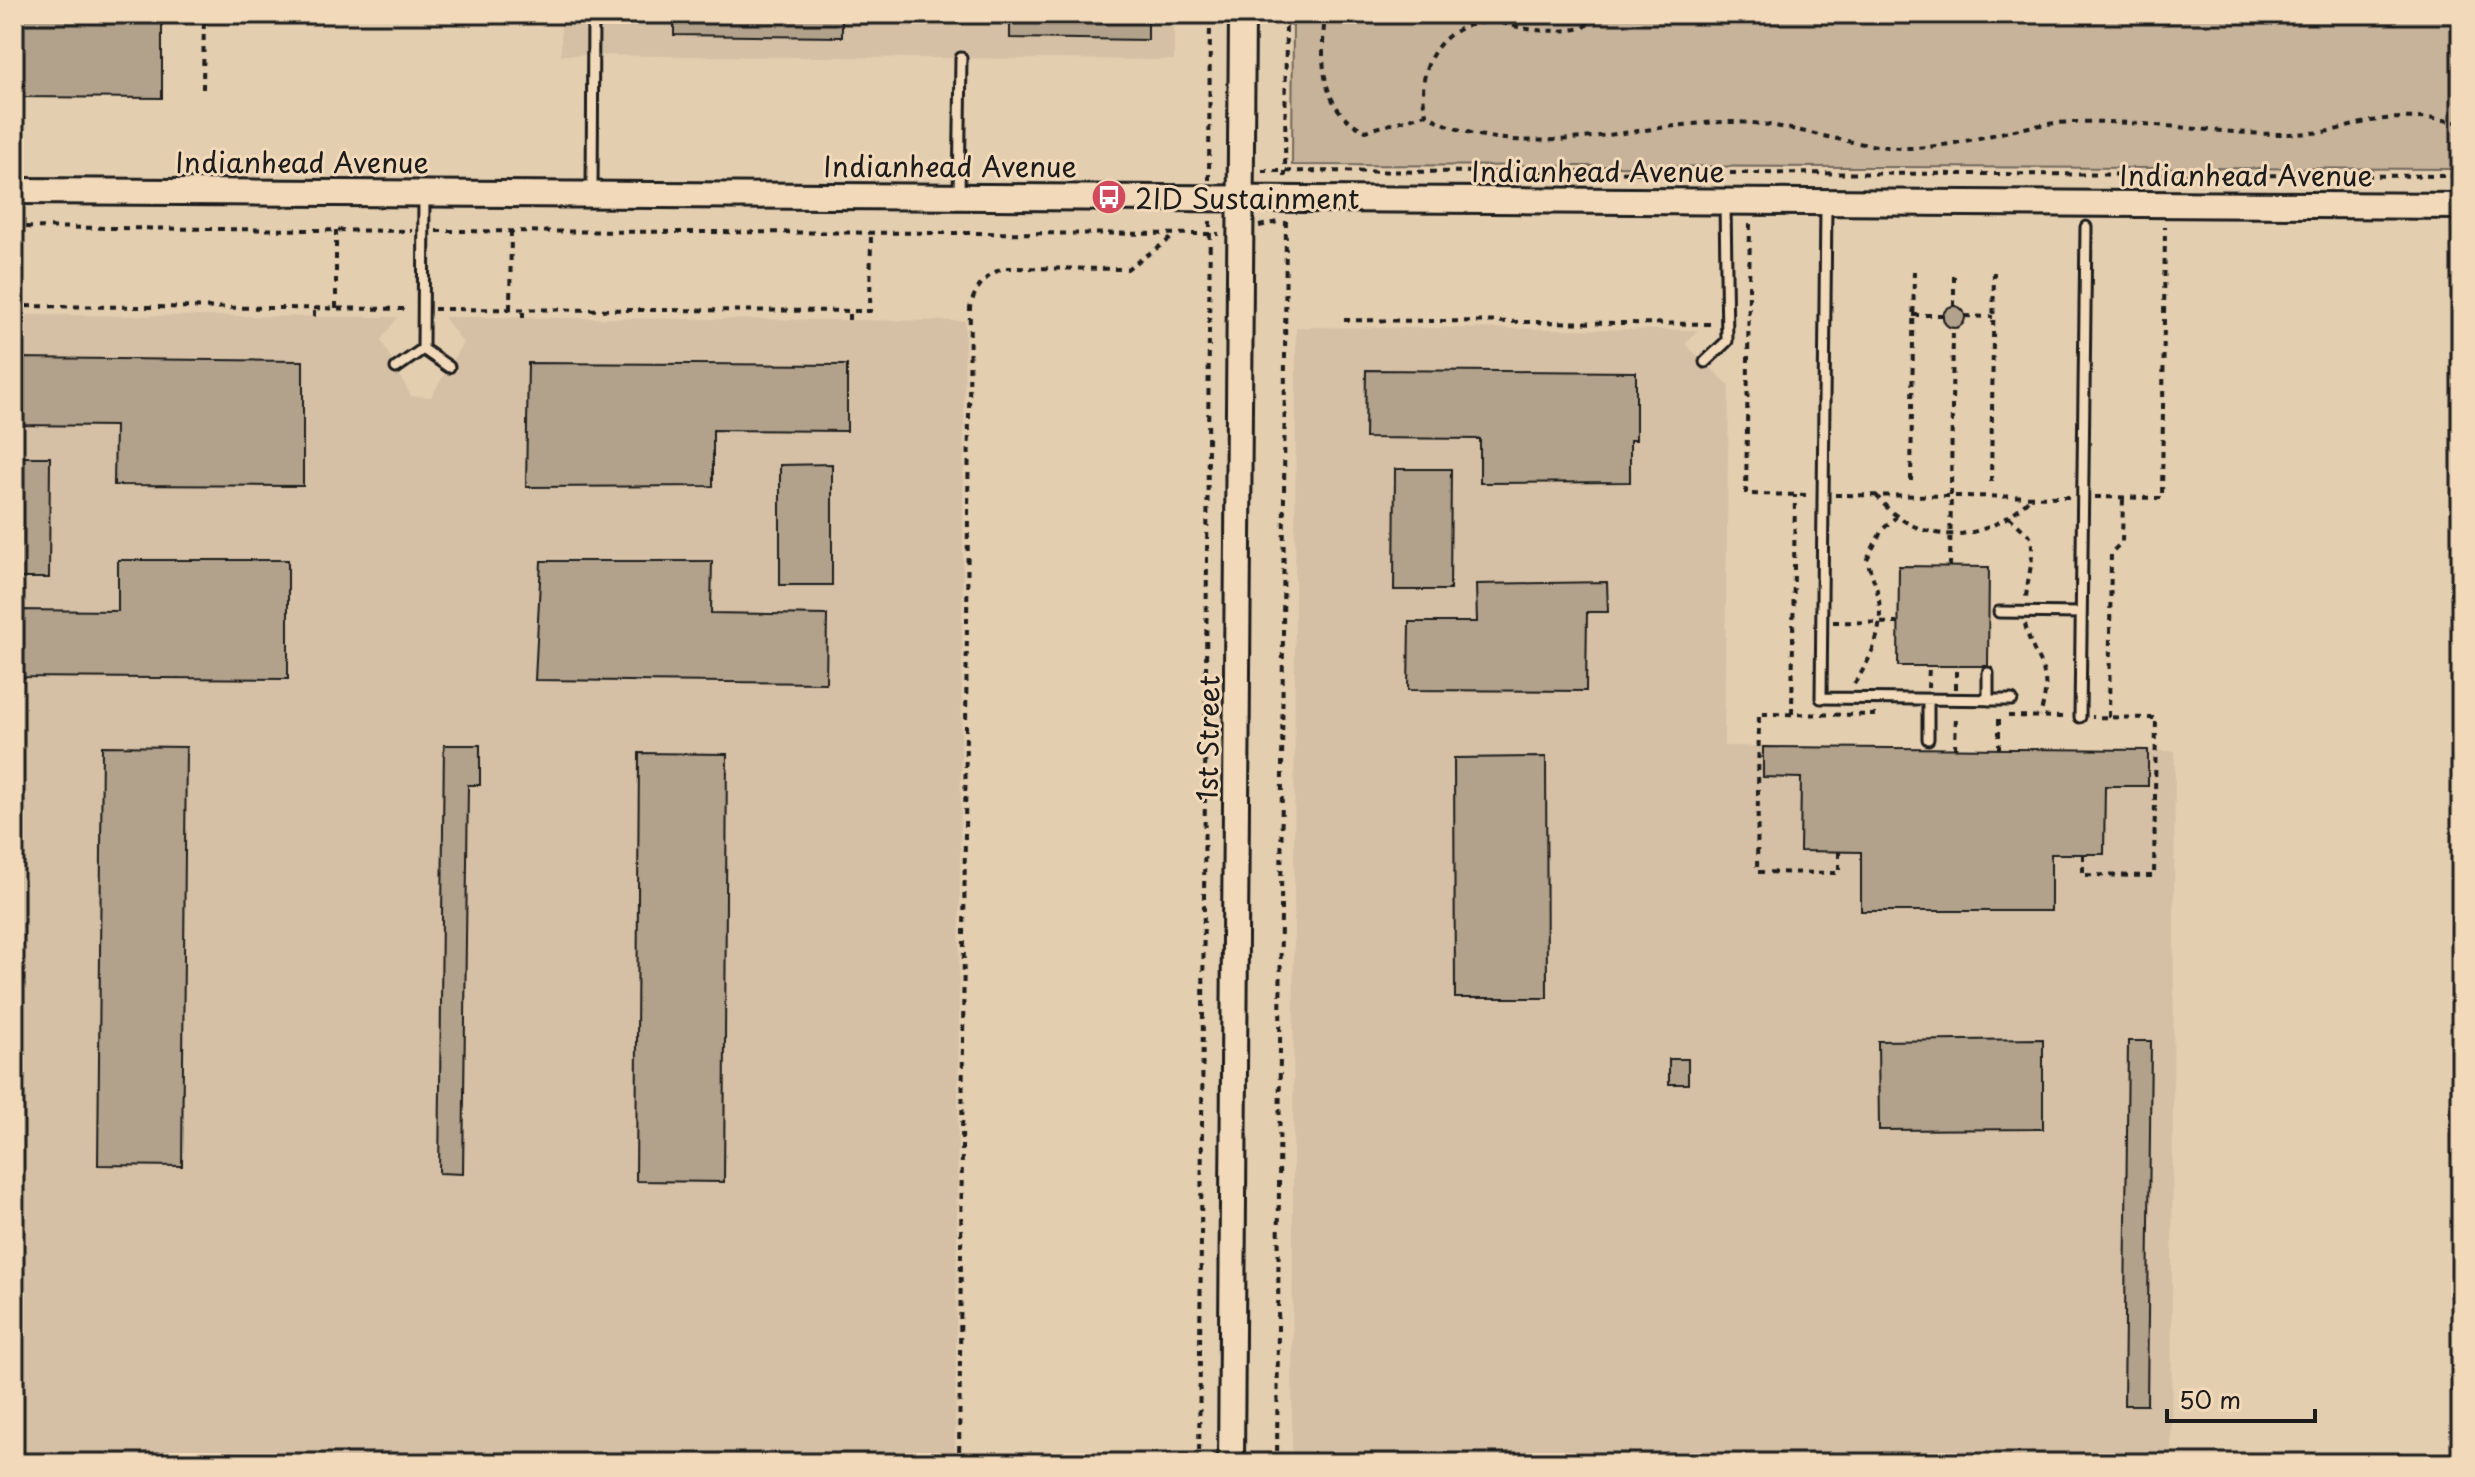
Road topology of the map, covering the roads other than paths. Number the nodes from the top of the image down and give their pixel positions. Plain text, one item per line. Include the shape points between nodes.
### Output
1 (593, 14) edge
2 (1242, 14) edge
3 (961, 58) dead end
4 (14, 191) edge
5 (424, 191) junction
6 (592, 193) junction
7 (959, 195) junction
8 (1242, 198) junction
9 (1725, 201) junction
10 (1827, 201) junction
11 (2461, 206) edge
12 (2086, 227) dead end
13 (423, 349) junction
14 (1705, 362) dead end
15 (449, 367) dead end
16 (396, 368) dead end
17 (1999, 612) dead end
18 (2081, 613) junction
19 (1988, 673) dead end
20 (1928, 700) junction
21 (1988, 700) junction
22 (2012, 700) dead end
23 (2080, 717) road end
24 (1928, 739) dead end
25 (1231, 1463) edge

1 - 6 lane
2 - 8 main road, 1st Street
3 - 7 lane
4 - 5 main road, Indianhead Avenue
5 - 6 main road, Indianhead Avenue
5 - 13 lane
6 - 7 main road, Indianhead Avenue
7 - 8 main road, Indianhead Avenue
8 - 9 main road, Indianhead Avenue
8 - 25 main road, 1st Street
9 - 10 main road, Indianhead Avenue
9 - 14 lane via 1727,341
10 - 11 main road, Indianhead Avenue
10 - 20 lane via 1821,698
12 - 18 lane
13 - 15 lane
13 - 16 lane
17 - 18 lane
18 - 23 lane
19 - 21 lane
20 - 21 lane
20 - 24 lane
21 - 22 lane

